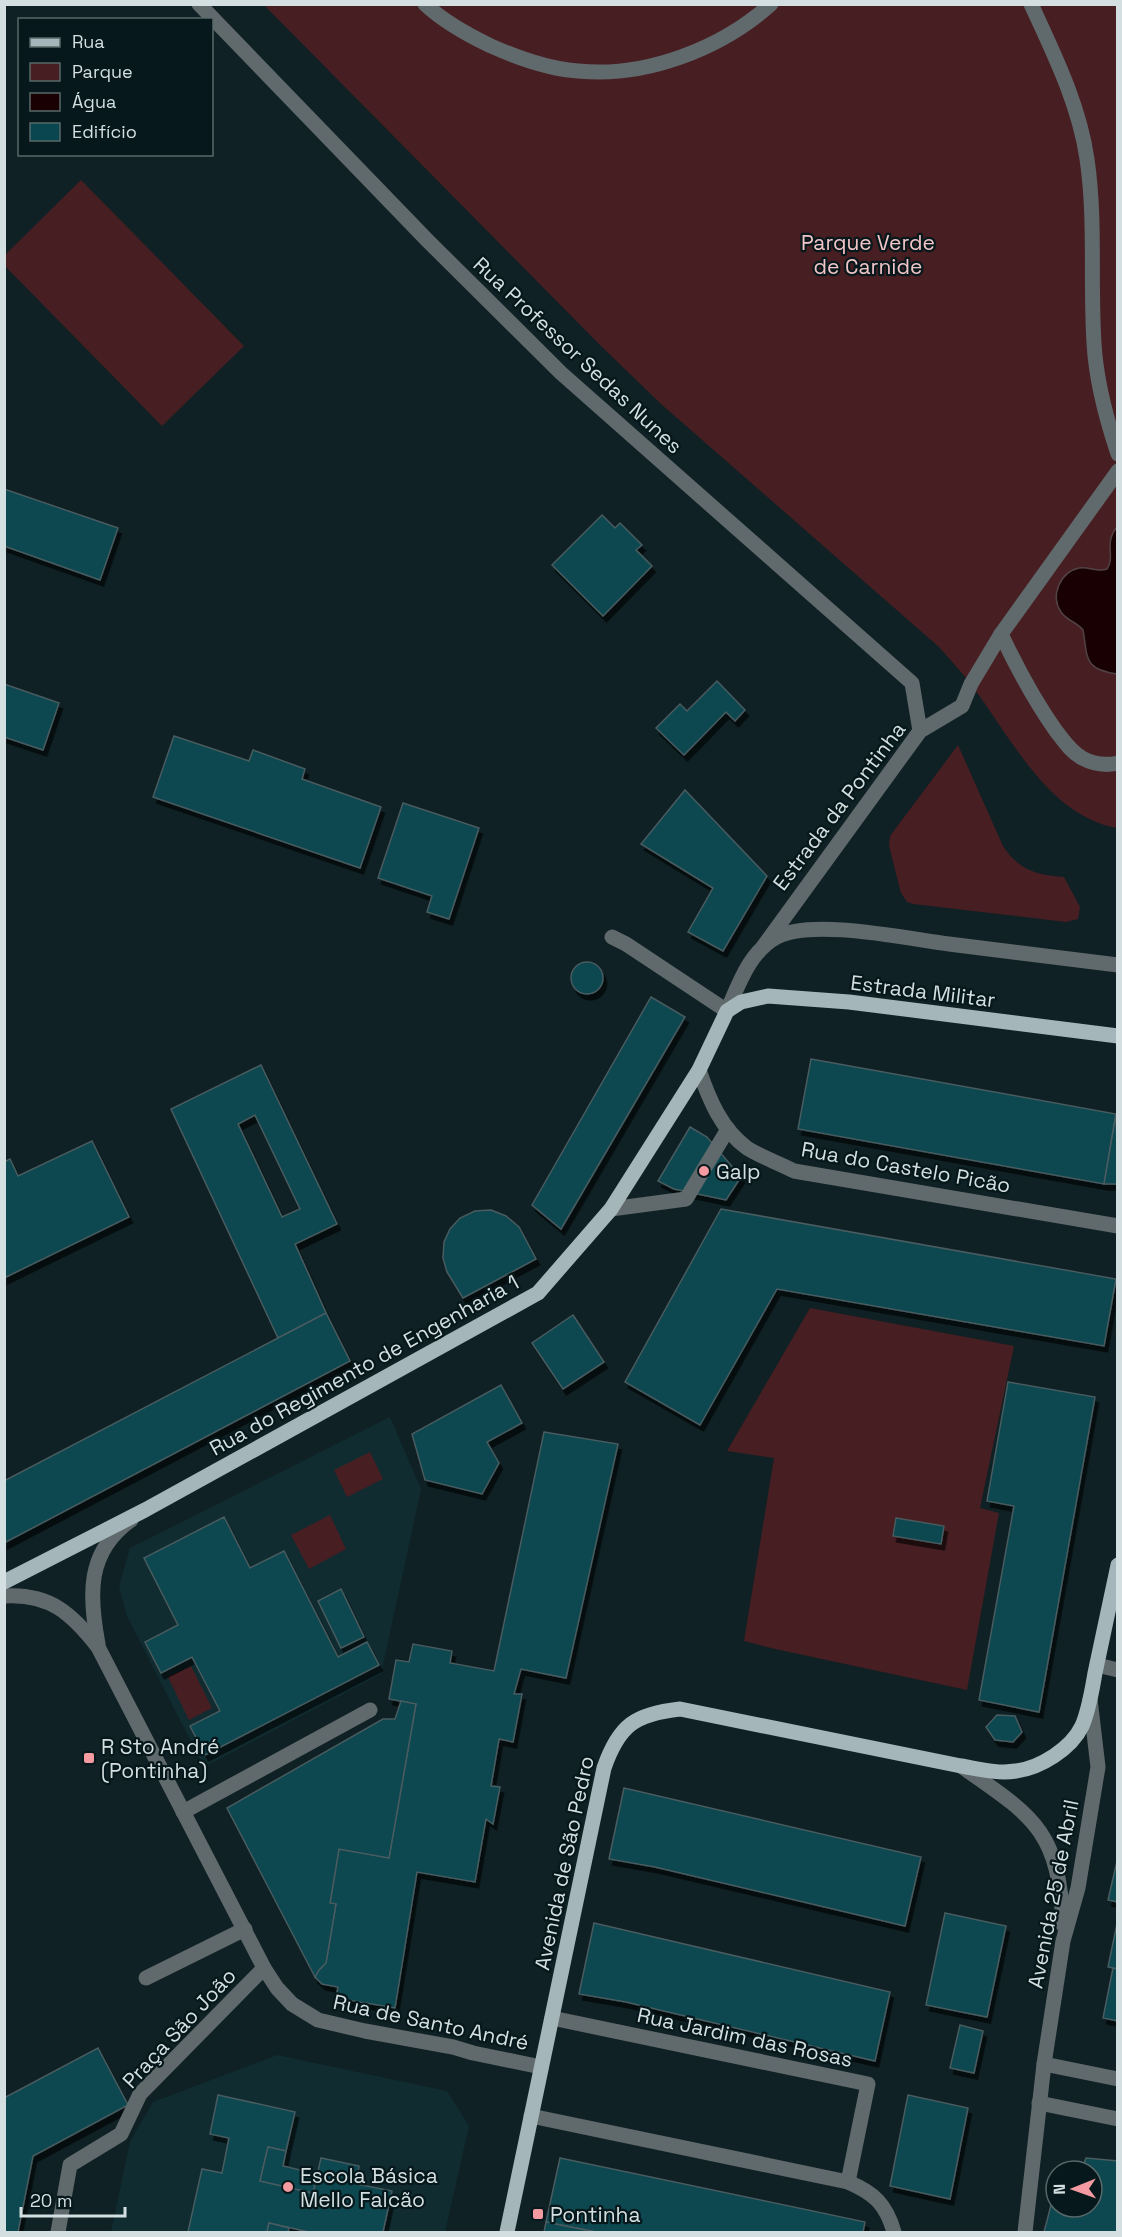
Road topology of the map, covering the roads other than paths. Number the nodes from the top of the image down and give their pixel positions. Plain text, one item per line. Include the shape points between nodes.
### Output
1 (199, 4) edge
2 (425, 4) edge
3 (771, 4) edge
4 (1031, 4) edge
5 (213, 18) edge
6 (213, 18) edge
7 (1118, 454) edge
8 (1118, 471) edge
9 (1001, 634) junction
10 (920, 731) junction
11 (1118, 763) edge
12 (612, 937) dead end
13 (763, 947) junction
14 (1118, 965) edge
15 (727, 1011) junction
16 (1118, 1036) edge
17 (699, 1070) junction
18 (728, 1130) junction
19 (611, 1209) junction
20 (1118, 1226) edge
21 (145, 1510) junction
22 (1118, 1565) edge
23 (4, 1582) edge
24 (4, 1596) edge
25 (98, 1647) junction
26 (1097, 1665) junction
27 (1118, 1670) edge
28 (1090, 1697) junction
29 (370, 1710) dead end
30 (961, 1766) junction
31 (183, 1812) junction
32 (245, 1929) junction
33 (1063, 1941) junction
34 (264, 1968) junction
35 (147, 1978) dead end
36 (552, 2018) junction
37 (1044, 2064) junction
38 (541, 2067) junction
39 (1118, 2079) edge
40 (1039, 2103) junction
41 (531, 2116) junction
42 (1118, 2119) edge
43 (848, 2182) junction
44 (58, 2232) edge
45 (507, 2232) edge
46 (894, 2232) edge
47 (1025, 2232) edge

1 - 5 street, Rua Professor Sedas Nunes
2 - 3 street via 469,35 510,55 561,69 600,72 644,67 704,47 736,31
4 - 7 street via 1068,89 1087,158 1092,201 1095,360
6 - 10 street, Rua Professor Sedas Nunes via 561,373 912,683
8 - 9 street
9 - 10 street, Estrada da Pontinha via 962,706
9 - 11 street via 1030,692 1068,747 1094,763
10 - 13 street, Estrada da Pontinha
12 - 15 street
13 - 14 street via 793,931 816,930
13 - 15 street, Estrada da Pontinha via 748,965
15 - 16 main road, Estrada Militar via 741,1002 768,996 849,1002
15 - 17 main road, Rua do Regimento de Engenharia 1
17 - 18 street, Rua do Castelo Picão via 710,1100
17 - 19 main road, Rua do Regimento de Engenharia 1
18 - 19 street via 686,1199
18 - 20 street, Rua do Castelo Picão via 748,1148 794,1171
19 - 21 main road, Rua do Regimento de Engenharia 1 via 538,1293
21 - 23 main road, Rua do Regimento de Engenharia 1
21 - 25 street, Rua de Santo André via 117,1531 96,1566 92,1598
22 - 26 main road, Avenida 25 de Abril
24 - 25 street, Rua de Santo André via 25,1596 63,1610 79,1622
25 - 31 street, Rua de Santo André
26 - 27 street
26 - 28 main road, Avenida 25 de Abril
28 - 30 main road, Avenida de São Pedro via 1082,1727 1044,1762 1002,1772
28 - 33 street, Avenida 25 de Abril via 1098,1767 1078,1888
29 - 31 street
30 - 33 street via 1018,1806 1037,1825 1057,1868
30 - 36 main road, Avenida de São Pedro via 680,1709 636,1720 620,1734 604,1768
31 - 32 street, Rua de Santo André
32 - 34 street, Rua de Santo André
32 - 35 street
33 - 37 street, Avenida 25 de Abril
34 - 38 street, Rua de Santo André via 291,2004 318,2020
34 - 44 street, Praça São João via 140,2094 121,2134 70,2165
36 - 38 main road, Avenida de São Pedro
36 - 43 street, Rua Jardim das Rosas via 868,2084
37 - 39 street
37 - 40 street, Avenida 25 de Abril
38 - 41 main road, Avenida de São Pedro
40 - 42 street
40 - 47 street, Avenida 25 de Abril
41 - 43 street
41 - 45 main road, Avenida de São Pedro
43 - 46 street via 880,2201

